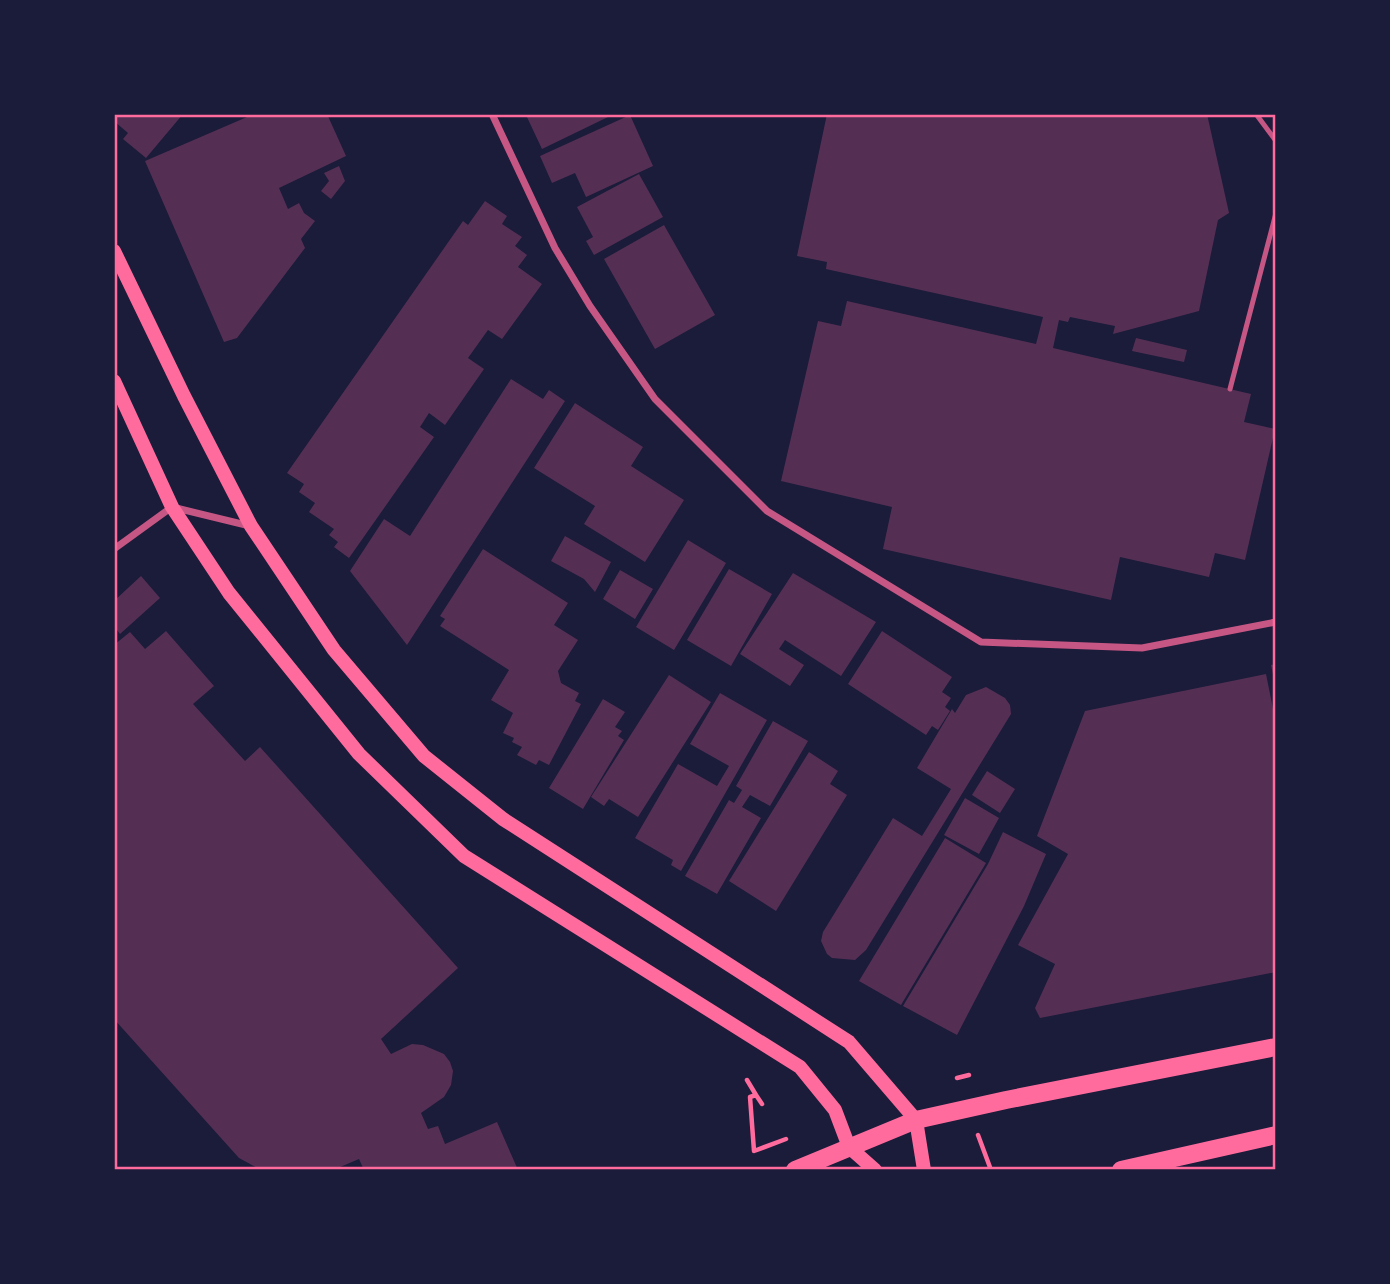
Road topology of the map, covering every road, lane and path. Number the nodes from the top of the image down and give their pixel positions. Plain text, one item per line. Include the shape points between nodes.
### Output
1 (492, 114) edge
2 (1256, 114) edge
3 (1276, 141) edge
4 (1276, 213) edge
5 (114, 251) edge
6 (114, 381) edge
7 (1230, 389) dead end
8 (172, 507) junction
9 (251, 526) junction
10 (114, 549) edge
11 (1276, 622) edge
12 (1276, 1047) edge
13 (747, 1080) dead end
14 (756, 1095) junction
15 (762, 1104) dead end
16 (916, 1120) junction
17 (1276, 1135) edge
18 (849, 1147) junction
19 (754, 1151) dead end
20 (795, 1170) edge
21 (875, 1170) edge
22 (924, 1170) edge
23 (1121, 1170) edge

1 - 11 street via 555,248 590,306 655,399 767,511 981,642 1142,648
2 - 3 lane
4 - 7 lane
5 - 9 main road
6 - 8 main road
8 - 9 street
8 - 10 street
8 - 18 main road via 229,593 359,754 464,856 800,1067 835,1110
9 - 16 main road via 334,650 424,756 503,819 849,1042
12 - 16 main road
13 - 14 path
14 - 15 path
14 - 19 path via 750,1097
16 - 18 main road
16 - 22 main road
17 - 23 main road
18 - 20 main road
18 - 21 main road

